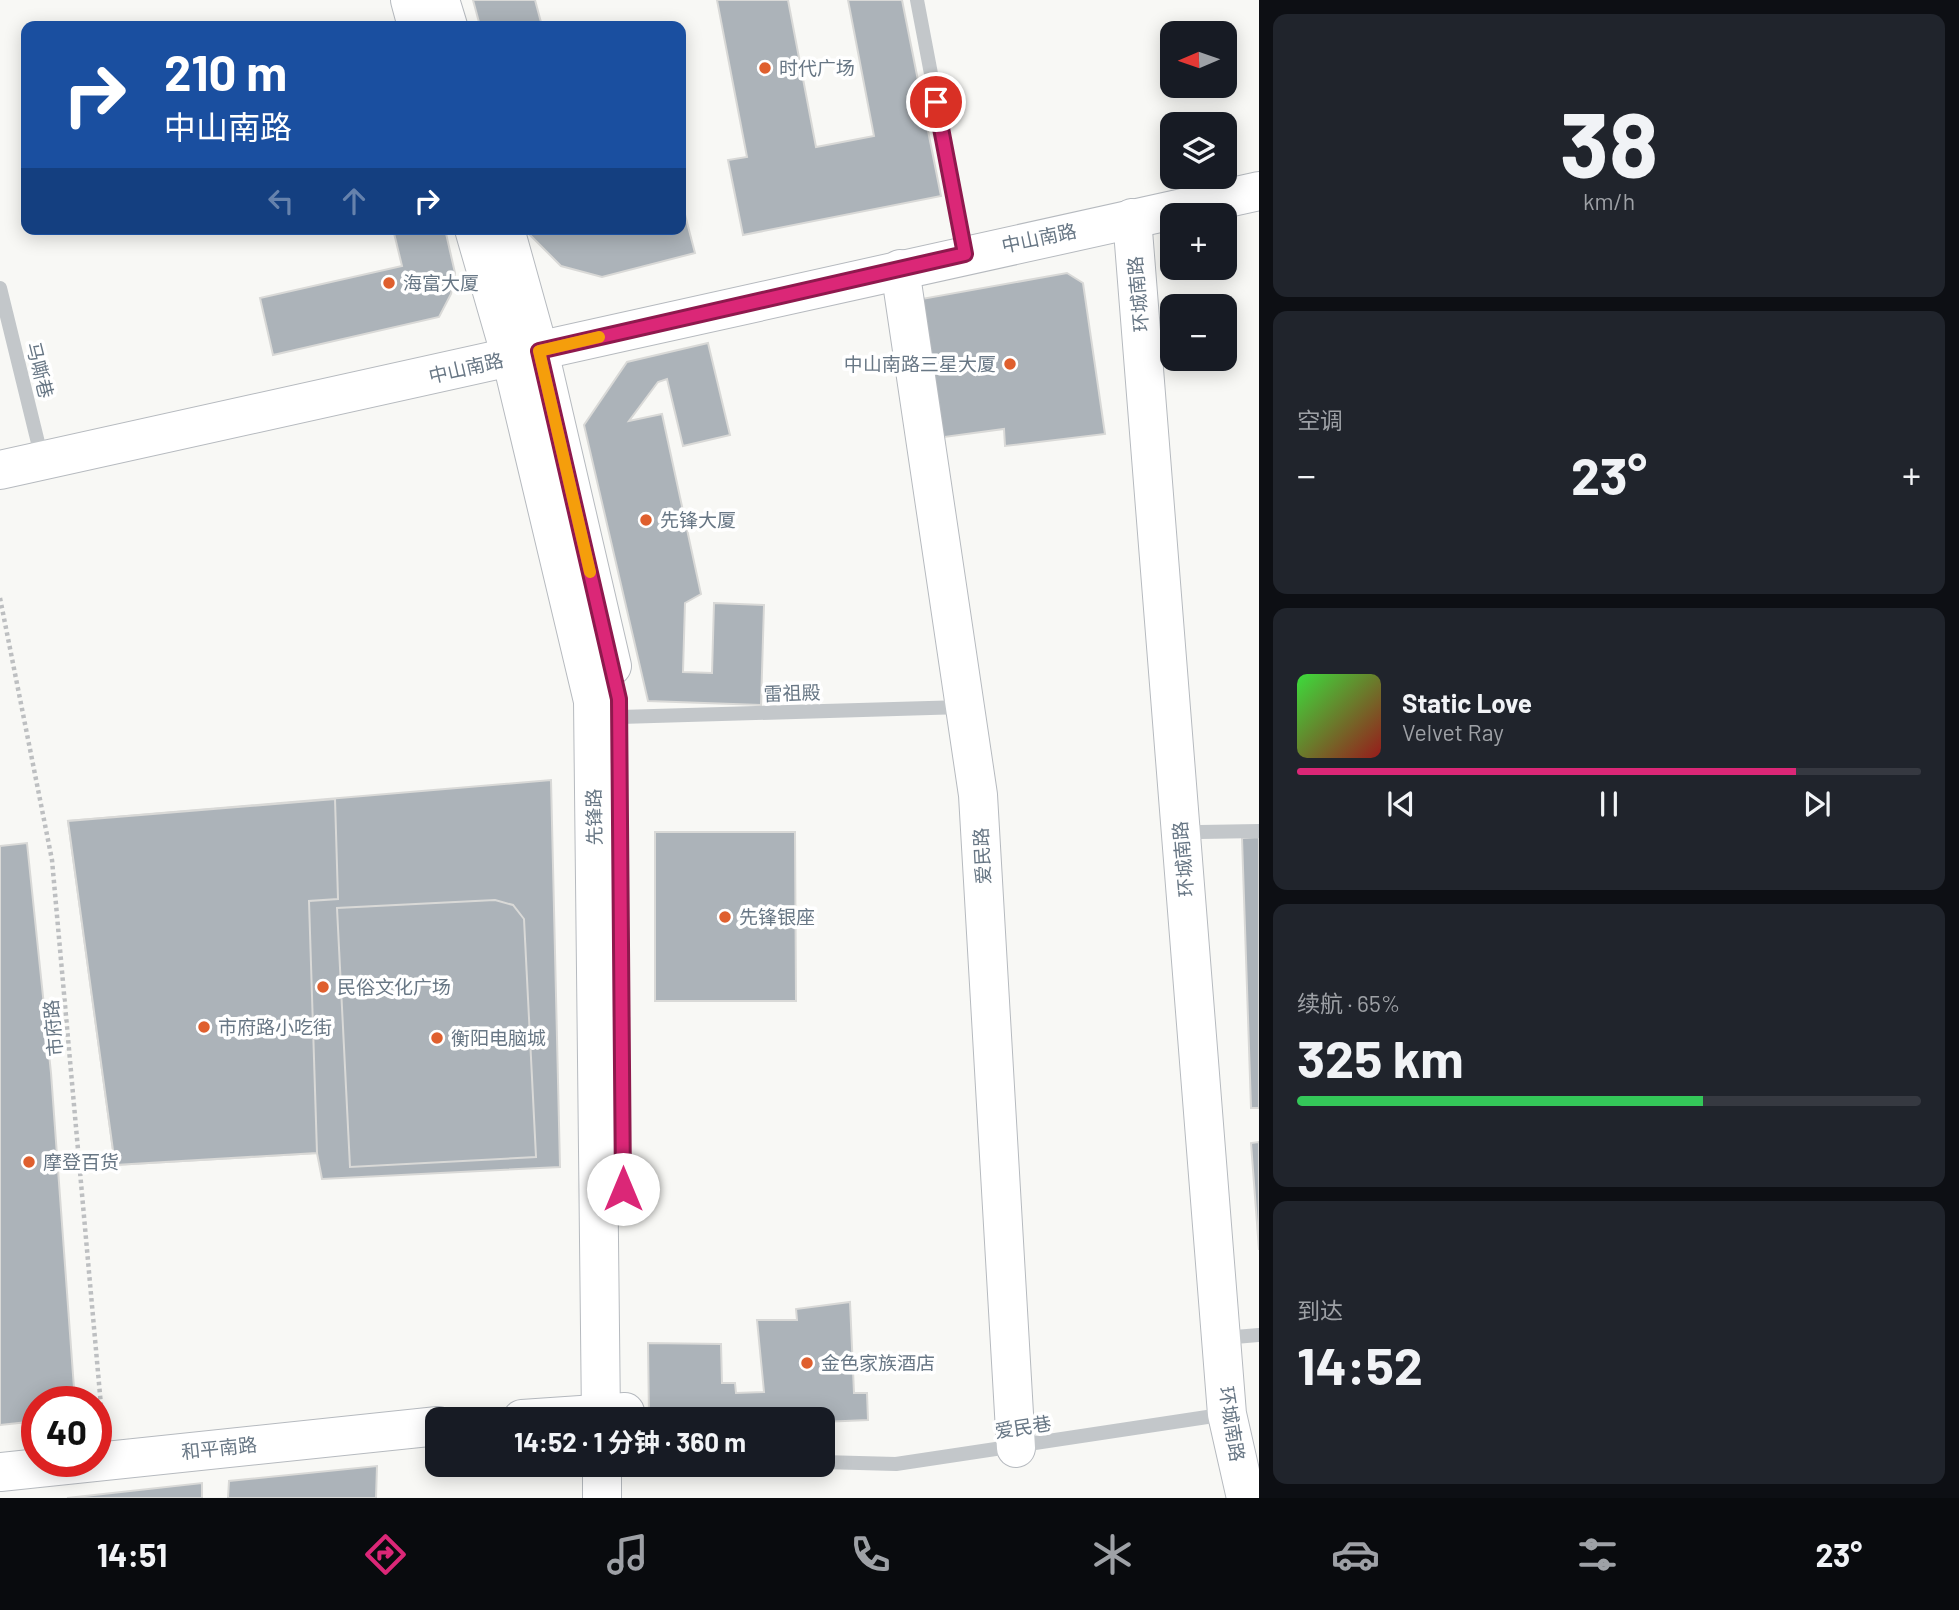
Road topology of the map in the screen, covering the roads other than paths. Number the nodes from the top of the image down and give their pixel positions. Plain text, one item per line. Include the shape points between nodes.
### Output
1 (410, 0) edge
2 (440, 0) edge
3 (917, 0) edge
4 (416, 21) edge
5 (446, 21) edge
6 (1259, 191) edge
7 (1132, 218) junction
8 (476, 235) edge
9 (506, 235) edge
10 (965, 254) junction
11 (900, 269) junction
12 (0, 288) edge
13 (525, 354) junction
14 (42, 461) junction
15 (0, 470) edge
16 (965, 707) junction
17 (620, 717) junction
18 (1259, 831) edge
19 (1200, 832) dead end
20 (1259, 1335) edge
21 (1221, 1338) junction
22 (613, 1407) edge
23 (613, 1407) edge
24 (1227, 1414) junction
25 (425, 1427) edge
26 (1016, 1448) junction
27 (835, 1462) edge
28 (0, 1472) edge
29 (601, 1477) edge
30 (625, 1477) edge
31 (602, 1498) edge
32 (625, 1498) edge
33 (1246, 1498) edge

1 - 4 street
2 - 5 street
3 - 10 lane
6 - 7 street, 中山南路
7 - 10 street, 中山南路
7 - 21 street, 环城南路
8 - 13 street, 先锋路
9 - 13 street, 先锋路
10 - 11 street, 中山南路
11 - 13 street, 中山南路
11 - 16 street, 爱民路
12 - 14 lane, 马嘶巷
13 - 14 street, 中山南路
13 - 17 street, 先锋路 via 619,699
13 - 22 street, 先锋路 via 593,701
14 - 15 street, 中山南路
16 - 17 lane, 雷祖殿
16 - 26 street, 爱民路 via 978,795
17 - 23 street, 先锋路
18 - 19 lane
20 - 21 lane
21 - 24 street, 环城南路
24 - 26 lane, 爱民巷
24 - 33 street, 环城南路
25 - 28 street, 和平南路
26 - 27 lane, 爱民巷 via 896,1464
29 - 31 street
30 - 32 street

